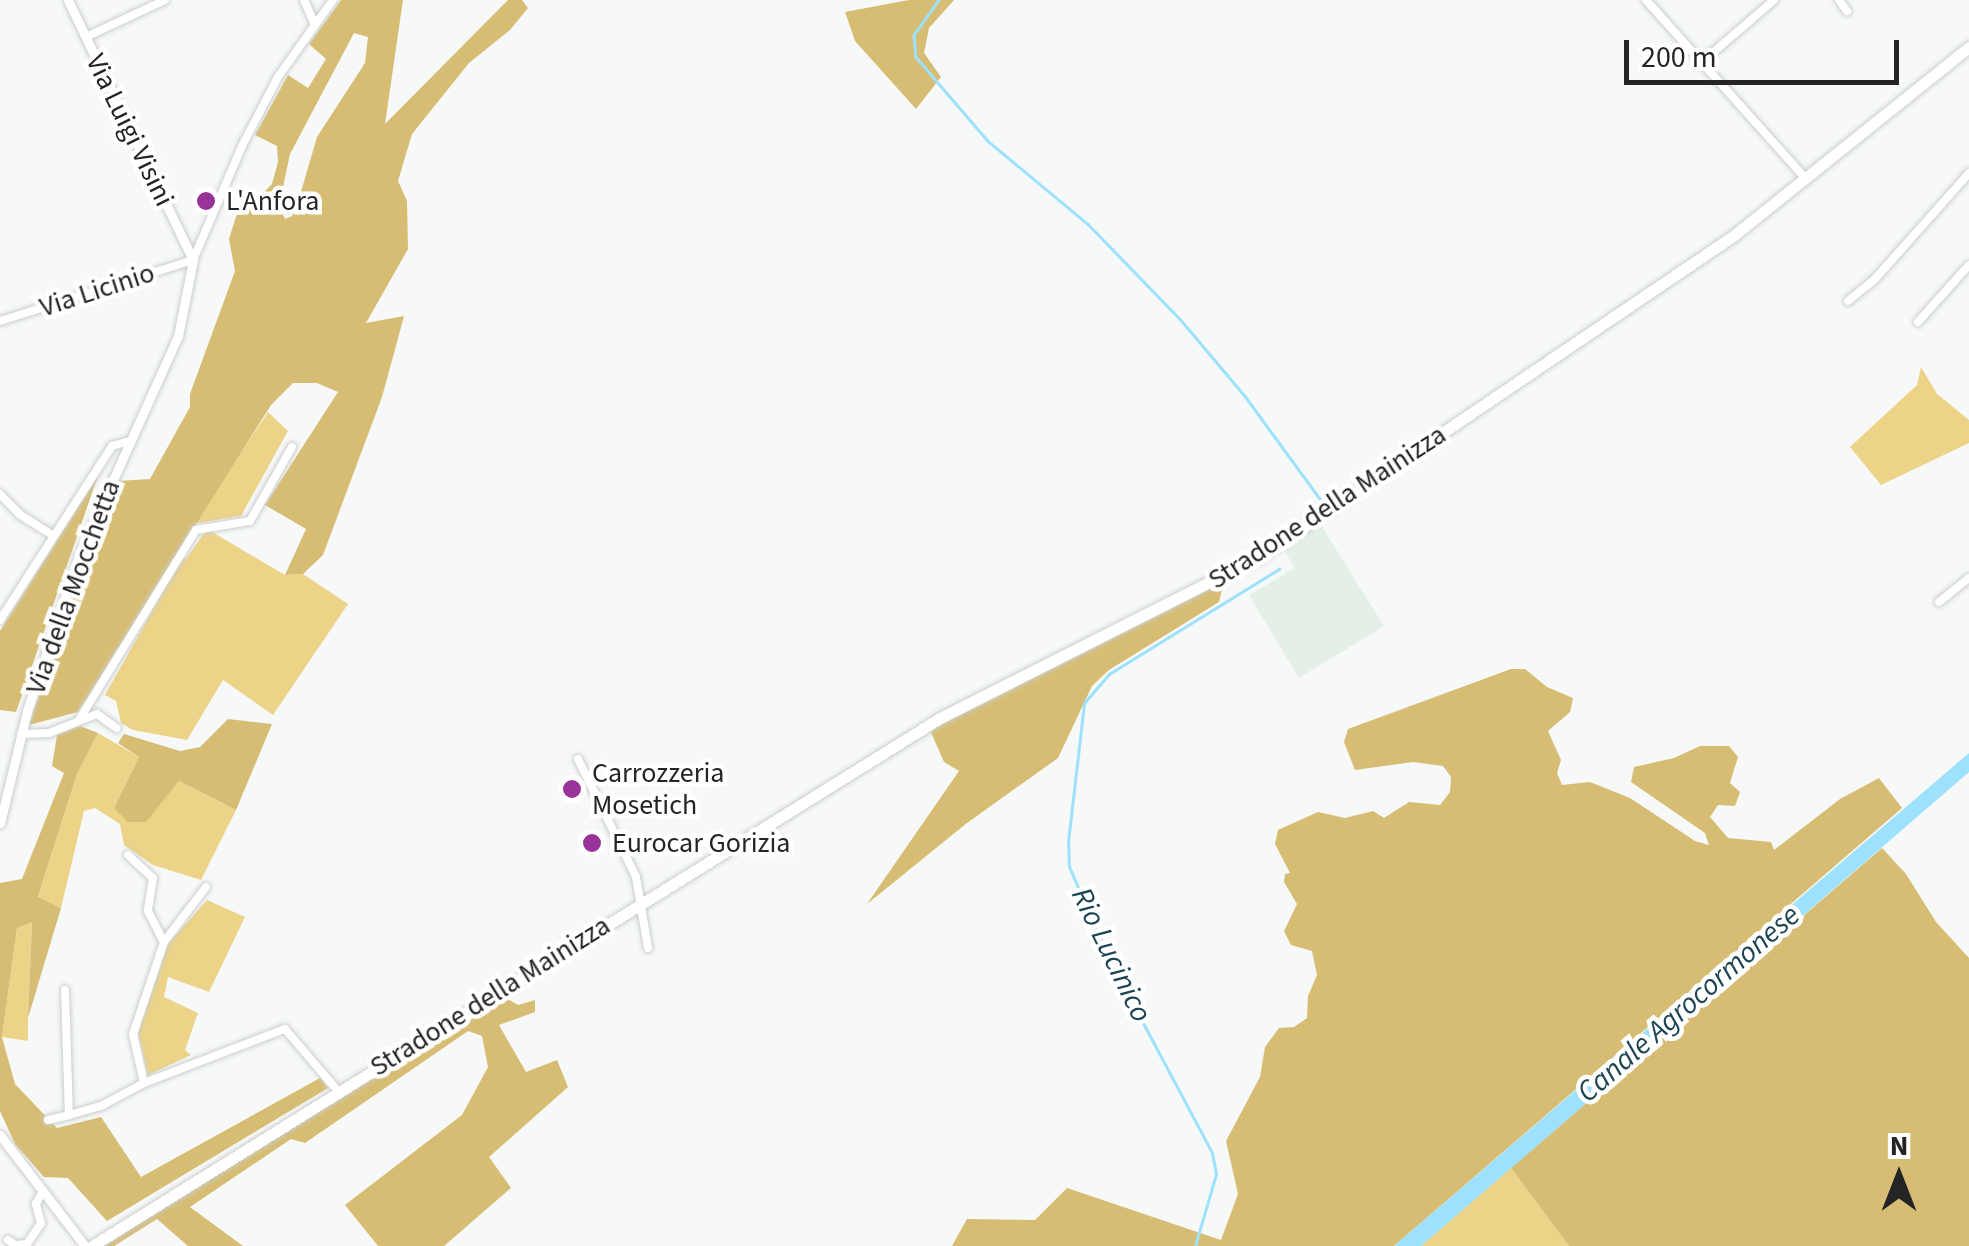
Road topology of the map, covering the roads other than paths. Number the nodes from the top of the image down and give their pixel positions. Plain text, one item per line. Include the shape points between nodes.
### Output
1 (68, 0) edge
2 (165, 0) edge
3 (304, 0) edge
4 (332, 0) edge
5 (1646, 0) edge
6 (1774, 0) edge
7 (1838, 0) edge
8 (1848, 11) dead end
9 (315, 25) junction
10 (86, 37) junction
11 (1969, 47) edge
12 (1702, 62) junction
13 (1969, 173) edge
14 (1805, 178) junction
15 (193, 260) junction
16 (1969, 265) edge
17 (1848, 301) dead end
18 (0, 321) edge
19 (1918, 322) dead end
20 (130, 441) junction
21 (292, 447) dead end
22 (0, 494) edge
23 (54, 536) junction
24 (1969, 578) edge
25 (1939, 602) dead end
26 (0, 620) edge
27 (80, 720) junction
28 (116, 728) dead end
29 (21, 734) junction
30 (578, 759) dead end
31 (0, 823) edge
32 (128, 855) dead end
33 (206, 887) dead end
34 (642, 900) junction
35 (164, 942) junction
36 (648, 948) dead end
37 (65, 990) dead end
38 (144, 1084) junction
39 (338, 1091) junction
40 (69, 1115) junction
41 (48, 1120) dead end
42 (0, 1136) edge
43 (42, 1194) junction
44 (8, 1240) dead end
45 (88, 1246) edge

1 - 10 street, Via Luigi Visini
2 - 10 street
3 - 9 street
4 - 9 street
5 - 12 street
6 - 12 street
7 - 8 street
9 - 15 street via 242,144
10 - 15 street, Via Luigi Visini
11 - 14 main road, Stradone della Mainizza
12 - 14 street
13 - 17 street
14 - 34 main road, Stradone della Mainizza via 1733,236 1262,555 940,718
15 - 18 street, Via Licinio
15 - 20 street, Via della Mocchetta via 178,336
16 - 19 street
20 - 23 street via 112,446
20 - 29 street, Via della Mocchetta via 80,553
21 - 27 street, Via della Mocchetta via 250,521 196,530
22 - 23 street
23 - 26 street
24 - 25 street
27 - 28 street, Via della Mocchetta via 97,714
27 - 29 street, Via della Mocchetta via 49,733
29 - 31 street, Via della Mocchetta
30 - 34 street, Stradone della Mainizza
32 - 35 street via 153,878 148,911
33 - 35 street
34 - 36 street, Stradone della Mainizza
34 - 39 main road, Stradone della Mainizza
35 - 38 street via 134,1034
37 - 40 street
38 - 39 street via 285,1029
38 - 40 street
39 - 45 main road, Stradone della Mainizza
40 - 41 street
42 - 43 street
43 - 44 street via 36,1204 41,1224 27,1244
43 - 45 street

